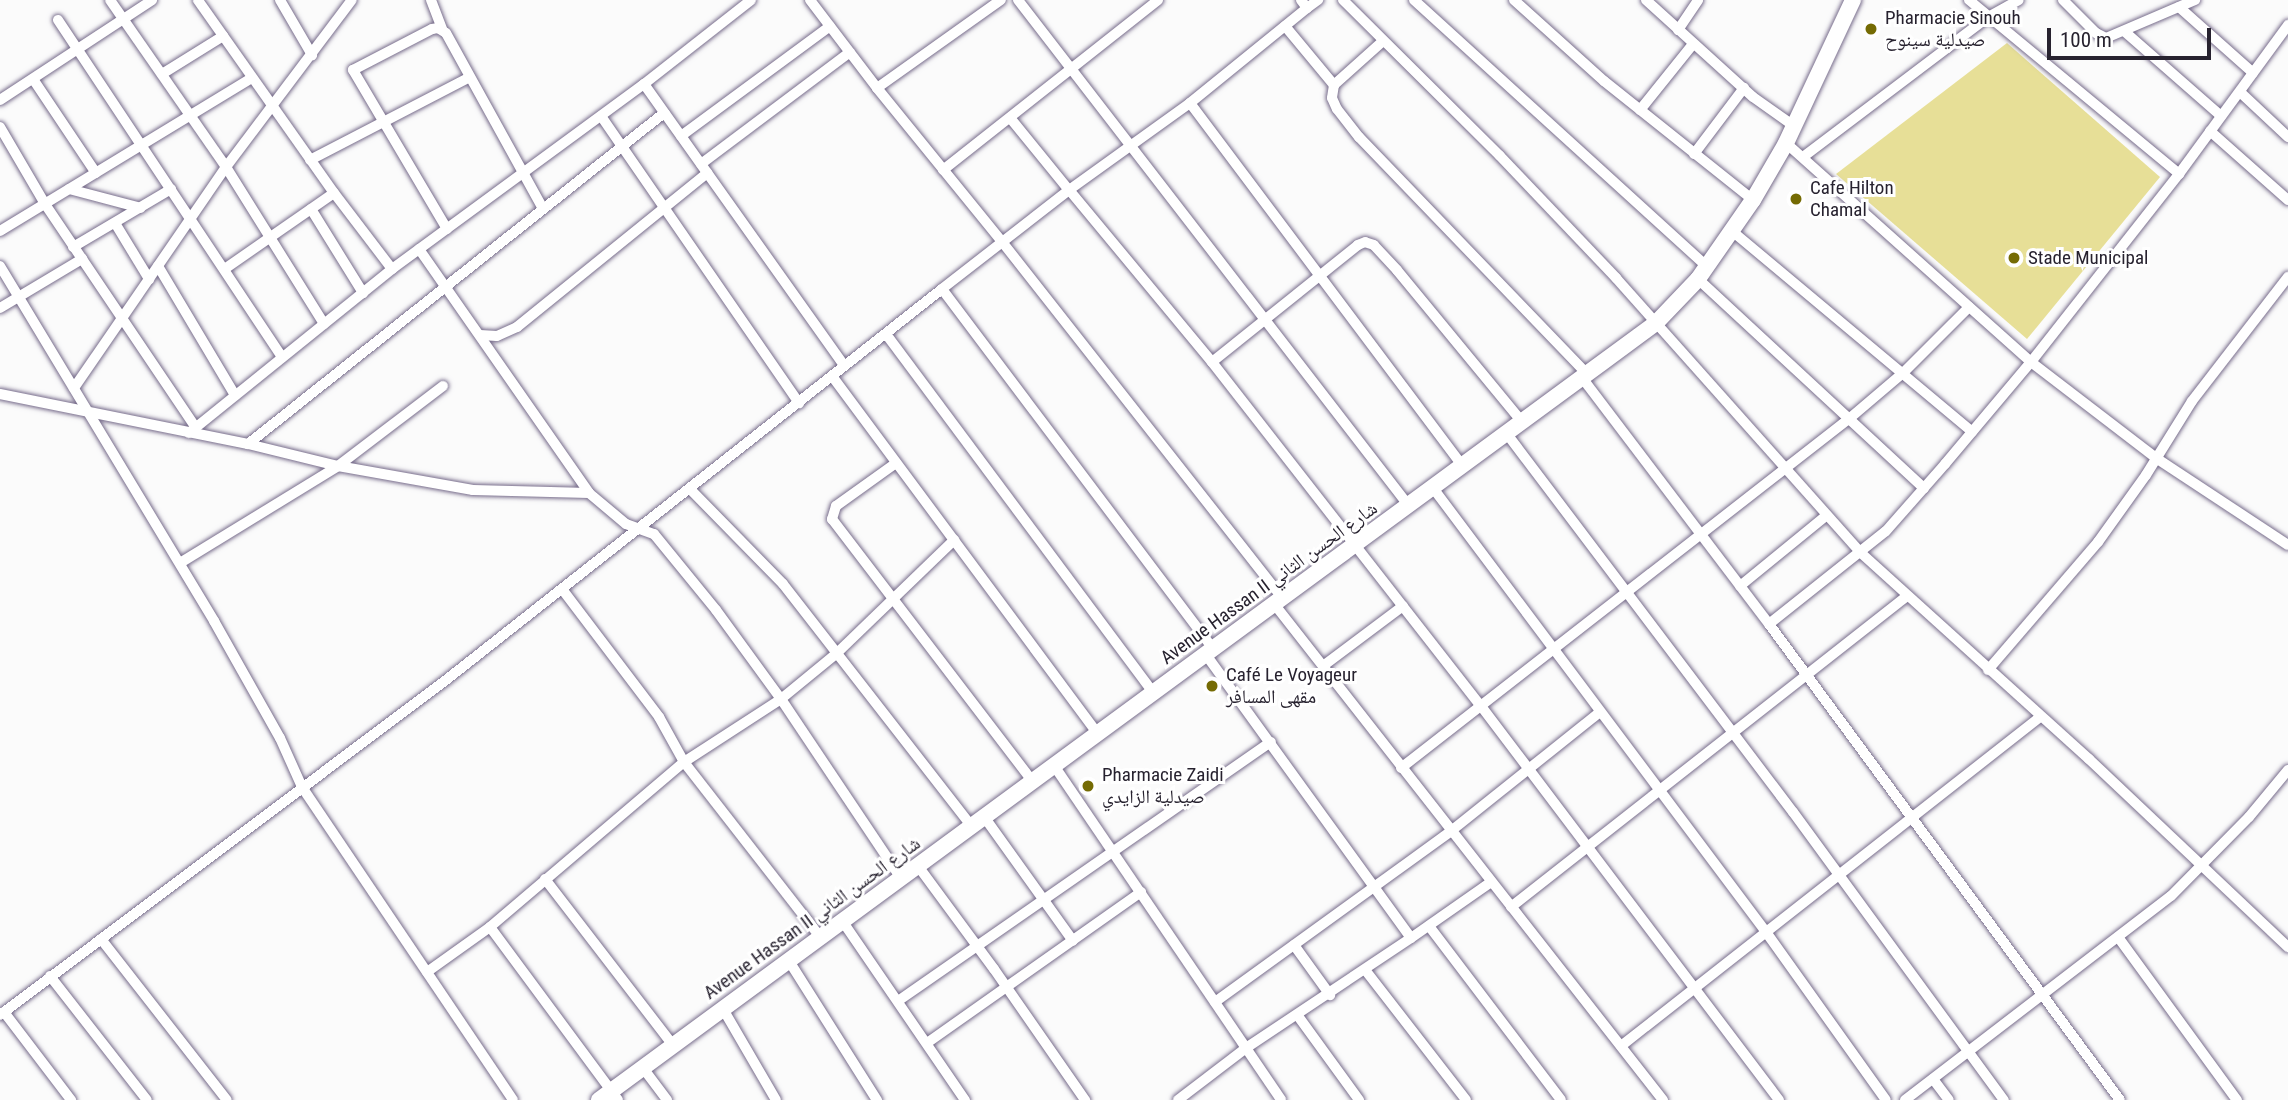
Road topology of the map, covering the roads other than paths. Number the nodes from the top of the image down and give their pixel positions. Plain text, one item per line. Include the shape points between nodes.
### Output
1 (110, 0) edge
2 (152, 0) edge
3 (198, 0) edge
4 (280, 0) edge
5 (352, 0) edge
6 (431, 0) edge
7 (751, 0) edge
8 (810, 0) edge
9 (1001, 0) edge
10 (1018, 0) edge
11 (1158, 0) edge
12 (1318, 0) edge
13 (1343, 0) edge
14 (1414, 0) edge
15 (1514, 0) edge
16 (1646, 0) edge
17 (1698, 0) edge
18 (1969, 0) edge
19 (2019, 0) edge
20 (2063, 0) edge
21 (2195, 0) edge
22 (1847, 2) edge
23 (1304, 4) edge
24 (2179, 7) junction
25 (1988, 17) junction
26 (123, 18) junction
27 (58, 20) dead end
28 (2288, 25) edge
29 (830, 26) junction
30 (1285, 26) junction
31 (442, 29) junction
32 (1678, 30) junction
33 (2124, 31) junction
34 (223, 36) junction
35 (1383, 41) junction
36 (1693, 44) junction
37 (76, 49) junction
38 (850, 52) junction
39 (312, 55) junction
40 (1072, 70) junction
41 (2253, 73) junction
42 (162, 74) junction
43 (470, 77) junction
44 (252, 78) junction
45 (33, 79) junction
46 (644, 84) junction
47 (1334, 85) junction
48 (877, 88) junction
49 (1744, 88) junction
50 (2240, 92) junction
51 (0, 100) edge
52 (1190, 103) junction
53 (274, 108) junction
54 (1640, 110) junction
55 (664, 113) junction
56 (190, 115) junction
57 (601, 116) junction
58 (2221, 116) junction
59 (1011, 119) junction
60 (383, 122) junction
61 (1794, 126) junction
62 (0, 127) edge
63 (2210, 131) junction
64 (681, 136) junction
65 (2288, 138) edge
66 (1786, 143) junction
67 (141, 145) junction
68 (624, 145) junction
69 (1130, 147) junction
70 (1694, 154) junction
71 (1803, 157) junction
72 (310, 160) junction
73 (226, 167) junction
74 (704, 169) junction
75 (943, 170) junction
76 (96, 173) junction
77 (523, 173) junction
78 (2179, 174) junction
79 (172, 189) junction
80 (69, 190) junction
81 (1069, 190) junction
82 (334, 193) junction
83 (1753, 200) junction
84 (2288, 200) edge
85 (45, 204) junction
86 (665, 205) junction
87 (141, 208) junction
88 (311, 209) junction
89 (543, 209) junction
90 (191, 218) junction
91 (115, 223) junction
92 (447, 229) junction
93 (0, 231) edge
94 (1732, 231) junction
95 (270, 237) junction
96 (1003, 243) junction
97 (73, 247) junction
98 (419, 249) junction
99 (82, 259) junction
100 (0, 266) edge
101 (158, 266) junction
102 (226, 268) junction
103 (392, 269) junction
104 (1702, 273) junction
105 (1320, 277) junction
106 (2288, 277) edge
107 (149, 279) junction
108 (445, 286) junction
109 (942, 289) junction
110 (363, 293) junction
111 (17, 296) junction
112 (1969, 307) junction
113 (0, 308) edge
114 (122, 318) junction
115 (1266, 318) junction
116 (1656, 323) junction
117 (324, 324) junction
118 (886, 334) junction
119 (480, 335) junction
120 (282, 357) junction
121 (1212, 362) junction
122 (2031, 362) junction
123 (845, 365) junction
124 (1904, 372) junction
125 (832, 376) junction
126 (1585, 377) junction
127 (443, 386) dead end
128 (74, 388) junction
129 (0, 394) edge
130 (235, 395) junction
131 (799, 403) junction
132 (89, 412) junction
133 (1850, 418) junction
134 (1523, 423) junction
135 (192, 429) junction
136 (1972, 432) junction
137 (1507, 434) junction
138 (248, 444) junction
139 (2156, 458) junction
140 (896, 463) junction
141 (338, 466) junction
142 (1463, 466) junction
143 (1786, 469) junction
144 (1433, 488) junction
145 (1924, 488) junction
146 (690, 489) junction
147 (589, 493) junction
148 (1409, 506) junction
149 (1827, 515) junction
150 (640, 528) junction
151 (1700, 537) junction
152 (954, 540) junction
153 (1355, 545) junction
154 (2288, 545) edge
155 (1861, 553) junction
156 (180, 563) junction
157 (1740, 586) junction
158 (562, 589) junction
159 (1626, 594) junction
160 (1907, 596) junction
161 (893, 600) junction
162 (1279, 602) junction
163 (1403, 606) junction
164 (1769, 624) junction
165 (1554, 651) junction
166 (1210, 652) junction
167 (837, 653) junction
168 (1323, 666) junction
169 (1988, 670) junction
170 (1806, 677) junction
171 (1154, 693) junction
172 (781, 699) junction
173 (1481, 706) junction
174 (1599, 713) junction
175 (2040, 717) junction
176 (1098, 734) junction
177 (1733, 734) junction
178 (1271, 743) junction
179 (684, 762) junction
180 (1055, 767) junction
181 (1401, 768) junction
182 (1526, 770) junction
183 (2288, 770) edge
184 (1033, 782) junction
185 (302, 787) junction
186 (1660, 791) junction
187 (1912, 819) junction
188 (978, 822) junction
189 (1451, 831) junction
190 (1586, 848) junction
191 (1113, 851) junction
192 (918, 866) junction
193 (2201, 867) junction
194 (1840, 876) junction
195 (901, 878) junction
196 (545, 879) junction
197 (1491, 882) junction
198 (1373, 888) junction
199 (1141, 892) junction
200 (1042, 898) junction
201 (1511, 907) junction
202 (843, 922) junction
203 (1429, 926) junction
204 (490, 927) junction
205 (1766, 932) junction
206 (2118, 937) junction
207 (821, 938) junction
208 (1411, 938) junction
209 (101, 939) junction
210 (1073, 941) junction
211 (977, 945) junction
212 (1294, 945) junction
213 (2288, 947) edge
214 (789, 961) junction
215 (1366, 971) junction
216 (427, 972) junction
217 (50, 976) junction
218 (1007, 987) junction
219 (1696, 988) junction
220 (1330, 995) junction
221 (2044, 996) junction
222 (898, 1002) junction
223 (1215, 1002) junction
224 (723, 1009) junction
225 (2, 1014) edge
226 (1298, 1016) junction
227 (927, 1043) junction
228 (673, 1045) junction
229 (1621, 1046) junction
230 (1246, 1048) junction
231 (1969, 1051) junction
232 (643, 1068) junction
233 (1933, 1079) junction
234 (610, 1097) edge
235 (71, 1100) edge
236 (147, 1100) edge
237 (227, 1100) edge
238 (513, 1100) edge
239 (667, 1100) edge
240 (776, 1100) edge
241 (877, 1100) edge
242 (965, 1100) edge
243 (1085, 1100) edge
244 (1178, 1100) edge
245 (1281, 1100) edge
246 (1359, 1100) edge
247 (1466, 1100) edge
248 (1561, 1100) edge
249 (1663, 1100) edge
250 (1779, 1100) edge
251 (1886, 1100) edge
252 (1905, 1100) edge
253 (1949, 1100) edge
254 (2004, 1100) edge
255 (2120, 1100) edge
256 (2237, 1100) edge

1 - 26 street
2 - 26 street
3 - 34 street
4 - 39 street
5 - 39 street
6 - 31 street
7 - 46 street
8 - 29 street
9 - 48 street
10 - 40 street
11 - 40 street
12 - 23 street
13 - 35 street
14 - 104 street
15 - 54 street
16 - 32 street
17 - 32 street
18 - 25 street
19 - 25 street
20 - 33 street via 2101,37
21 - 24 street
22 - 61 main road, Avenue Hassan II شارع الحسن الثاني
23 - 30 street
24 - 33 street
24 - 41 street
25 - 71 street
25 - 78 street
26 - 37 street
26 - 42 street
27 - 37 street
28 - 41 street
29 - 38 street
29 - 64 street
30 - 47 street
30 - 52 street
31 - 43 street
31 - 60 street via 432,29 353,70
32 - 36 street
33 - 58 street
34 - 42 street
34 - 44 street
35 - 47 street
35 - 116 street via 1500,156
36 - 49 street
36 - 54 street
37 - 45 street
37 - 67 street
38 - 48 street
38 - 74 street
39 - 53 street
40 - 59 street
40 - 69 street
41 - 50 street
42 - 56 street
43 - 60 street
43 - 77 street
44 - 53 street
44 - 56 street
45 - 51 street
45 - 76 street
46 - 55 street
46 - 57 street
47 - 126 street via 1337,109 1359,136
48 - 75 street
49 - 61 street
49 - 70 street
50 - 58 street
50 - 65 street
52 - 69 street
52 - 105 street
53 - 72 street
53 - 73 street
54 - 70 street
55 - 64 street
55 - 68 street
56 - 67 street
56 - 73 street
57 - 68 street
57 - 77 street
58 - 63 street
59 - 75 street
59 - 81 street
60 - 72 street
60 - 92 street
61 - 66 main road, Avenue Hassan II شارع الحسن الثاني
62 - 85 street
63 - 78 street
63 - 84 street
64 - 74 street
66 - 71 street
66 - 83 main road, Avenue Hassan II شارع الحسن الثاني
67 - 76 street
67 - 79 street
68 - 86 street
68 - 89 street
69 - 81 street
69 - 115 street
70 - 83 street
71 - 112 street
72 - 82 street
73 - 90 street
73 - 95 street
74 - 86 street
74 - 123 street
75 - 96 street
76 - 80 street
77 - 89 street
77 - 92 street
78 - 122 street
79 - 87 street
79 - 90 street
80 - 85 street
80 - 87 street
81 - 96 street
81 - 121 street
82 - 88 street
82 - 103 street
83 - 94 main road, Avenue Hassan II شارع الحسن الثاني
85 - 93 street
85 - 97 street
86 - 119 street via 517,327 497,336
86 - 131 street
87 - 91 street
88 - 95 street
88 - 110 street
89 - 108 street
90 - 101 street
90 - 102 street
91 - 97 street
91 - 107 street
92 - 98 street
94 - 104 main road, Avenue Hassan II شارع الحسن الثاني
94 - 124 street
95 - 102 street
95 - 117 street
96 - 109 street
96 - 162 street
97 - 99 street
98 - 103 street
98 - 108 street
99 - 111 street
99 - 114 street
100 - 111 street
101 - 107 street
101 - 130 street
102 - 120 street
103 - 110 street
104 - 116 main road, Avenue Hassan II شارع الحسن الثاني
104 - 133 street
105 - 115 street
105 - 134 street via 1358,245 1374,245
105 - 142 street
106 - 139 street via 2192,401
107 - 114 street
108 - 119 street
108 - 138 street
109 - 118 street
109 - 166 street
110 - 117 street
111 - 113 street
111 - 128 street
112 - 122 street
112 - 124 street
114 - 128 street
114 - 135 street
115 - 121 street
115 - 148 street
116 - 126 main road, Avenue Hassan II شارع الحسن الثاني
116 - 143 street
117 - 120 street
118 - 123 street
118 - 171 street
119 - 147 street
120 - 130 street
121 - 153 street
122 - 136 street
122 - 139 street
123 - 125 street
124 - 133 street
124 - 136 street
125 - 131 street
125 - 140 street
126 - 134 main road, Avenue Hassan II شارع الحسن الثاني
126 - 151 street
127 - 141 street
128 - 132 street
129 - 132 street
130 - 135 street
131 - 146 street
132 - 135 street
132 - 156 street
133 - 143 street
133 - 145 street
134 - 137 main road, Avenue Hassan II شارع الحسن الثاني
135 - 138 street
136 - 145 street
137 - 142 main road, Avenue Hassan II شارع الحسن الثاني
137 - 159 street
138 - 141 street
139 - 154 street
139 - 169 street via 2098,542
140 - 152 street
140 - 161 street via 832,512 837,527
141 - 147 street via 473,490
141 - 156 street
142 - 144 main road, Avenue Hassan II شارع الحسن الثاني
143 - 149 street
143 - 151 street
144 - 148 main road, Avenue Hassan II شارع الحسن الثاني
144 - 165 street
145 - 155 street
146 - 150 street
146 - 167 street via 783,584
147 - 150 street via 626,524
148 - 153 main road, Avenue Hassan II شارع الحسن الثاني
149 - 155 street
149 - 157 street
150 - 158 street
150 - 172 street via 654,534
151 - 157 street
151 - 159 street
152 - 161 street
152 - 176 street
153 - 162 main road, Avenue Hassan II شارع الحسن الثاني
153 - 163 street
155 - 160 street
155 - 164 street
156 - 185 street via 280,738
157 - 164 street
158 - 179 street via 659,717
158 - 185 street
159 - 165 street
159 - 177 street
160 - 169 street
160 - 170 street
161 - 167 street
161 - 184 street
162 - 166 main road, Avenue Hassan II شارع الحسن الثاني
162 - 168 street
163 - 168 street
163 - 173 street
164 - 170 street
165 - 173 street
165 - 174 street
166 - 171 main road, Avenue Hassan II شارع الحسن الثاني
166 - 178 street
167 - 172 street
167 - 188 street
168 - 181 street
169 - 175 street
170 - 177 street
170 - 187 street
171 - 176 main road, Avenue Hassan II شارع الحسن الثاني
172 - 179 street
172 - 195 street
173 - 181 street
173 - 182 street
174 - 182 street
174 - 186 street
175 - 187 street
175 - 193 street
176 - 180 main road, Avenue Hassan II شارع الحسن الثاني
177 - 186 street
177 - 194 street
178 - 191 street
178 - 198 street
179 - 196 street
179 - 207 street
180 - 184 main road, Avenue Hassan II شارع الحسن الثاني
180 - 191 street
181 - 189 street
182 - 189 street
182 - 190 street
183 - 193 street
184 - 188 main road, Avenue Hassan II شارع الحسن الثاني
185 - 209 street
185 - 216 street
186 - 190 street
186 - 205 street
187 - 194 street
187 - 221 street
188 - 192 main road, Avenue Hassan II شارع الحسن الثاني
188 - 200 street
189 - 197 street
189 - 198 street
190 - 201 street
190 - 219 street
191 - 199 street
191 - 200 street
192 - 195 main road, Avenue Hassan II شارع الحسن الثاني
192 - 211 street
193 - 206 street
193 - 213 street
194 - 205 street
194 - 231 street
195 - 202 main road, Avenue Hassan II شارع الحسن الثاني
196 - 204 street
196 - 228 street
197 - 201 street
197 - 203 street
198 - 208 street
198 - 212 street
199 - 210 street
199 - 223 street
200 - 210 street
200 - 211 street
201 - 229 street
202 - 207 main road, Avenue Hassan II شارع الحسن الثاني
202 - 222 street
203 - 208 street
203 - 248 street
204 - 216 street
204 - 234 street
205 - 219 street
205 - 251 street
206 - 221 street
206 - 256 street
207 - 214 main road, Avenue Hassan II شارع الحسن الثاني
208 - 215 street
209 - 217 street
209 - 237 street
210 - 218 street
211 - 218 street
211 - 222 street
212 - 220 street
212 - 223 street
214 - 224 main road, Avenue Hassan II شارع الحسن الثاني
214 - 241 street
215 - 220 street
215 - 247 street
216 - 238 street
217 - 225 street
217 - 236 street
218 - 227 street
218 - 243 street
219 - 229 street
219 - 250 street
220 - 226 street
221 - 231 street
221 - 255 street
222 - 227 street
223 - 230 street
224 - 228 main road, Avenue Hassan II شارع الحسن الثاني
224 - 240 street
225 - 235 street
226 - 230 street
226 - 246 street
227 - 242 street
228 - 232 main road, Avenue Hassan II شارع الحسن الثاني
229 - 249 street
230 - 244 street
230 - 245 street
231 - 233 street
231 - 254 street
232 - 234 main road, Avenue Hassan II شارع الحسن الثاني
232 - 239 street
233 - 252 street
233 - 253 street

